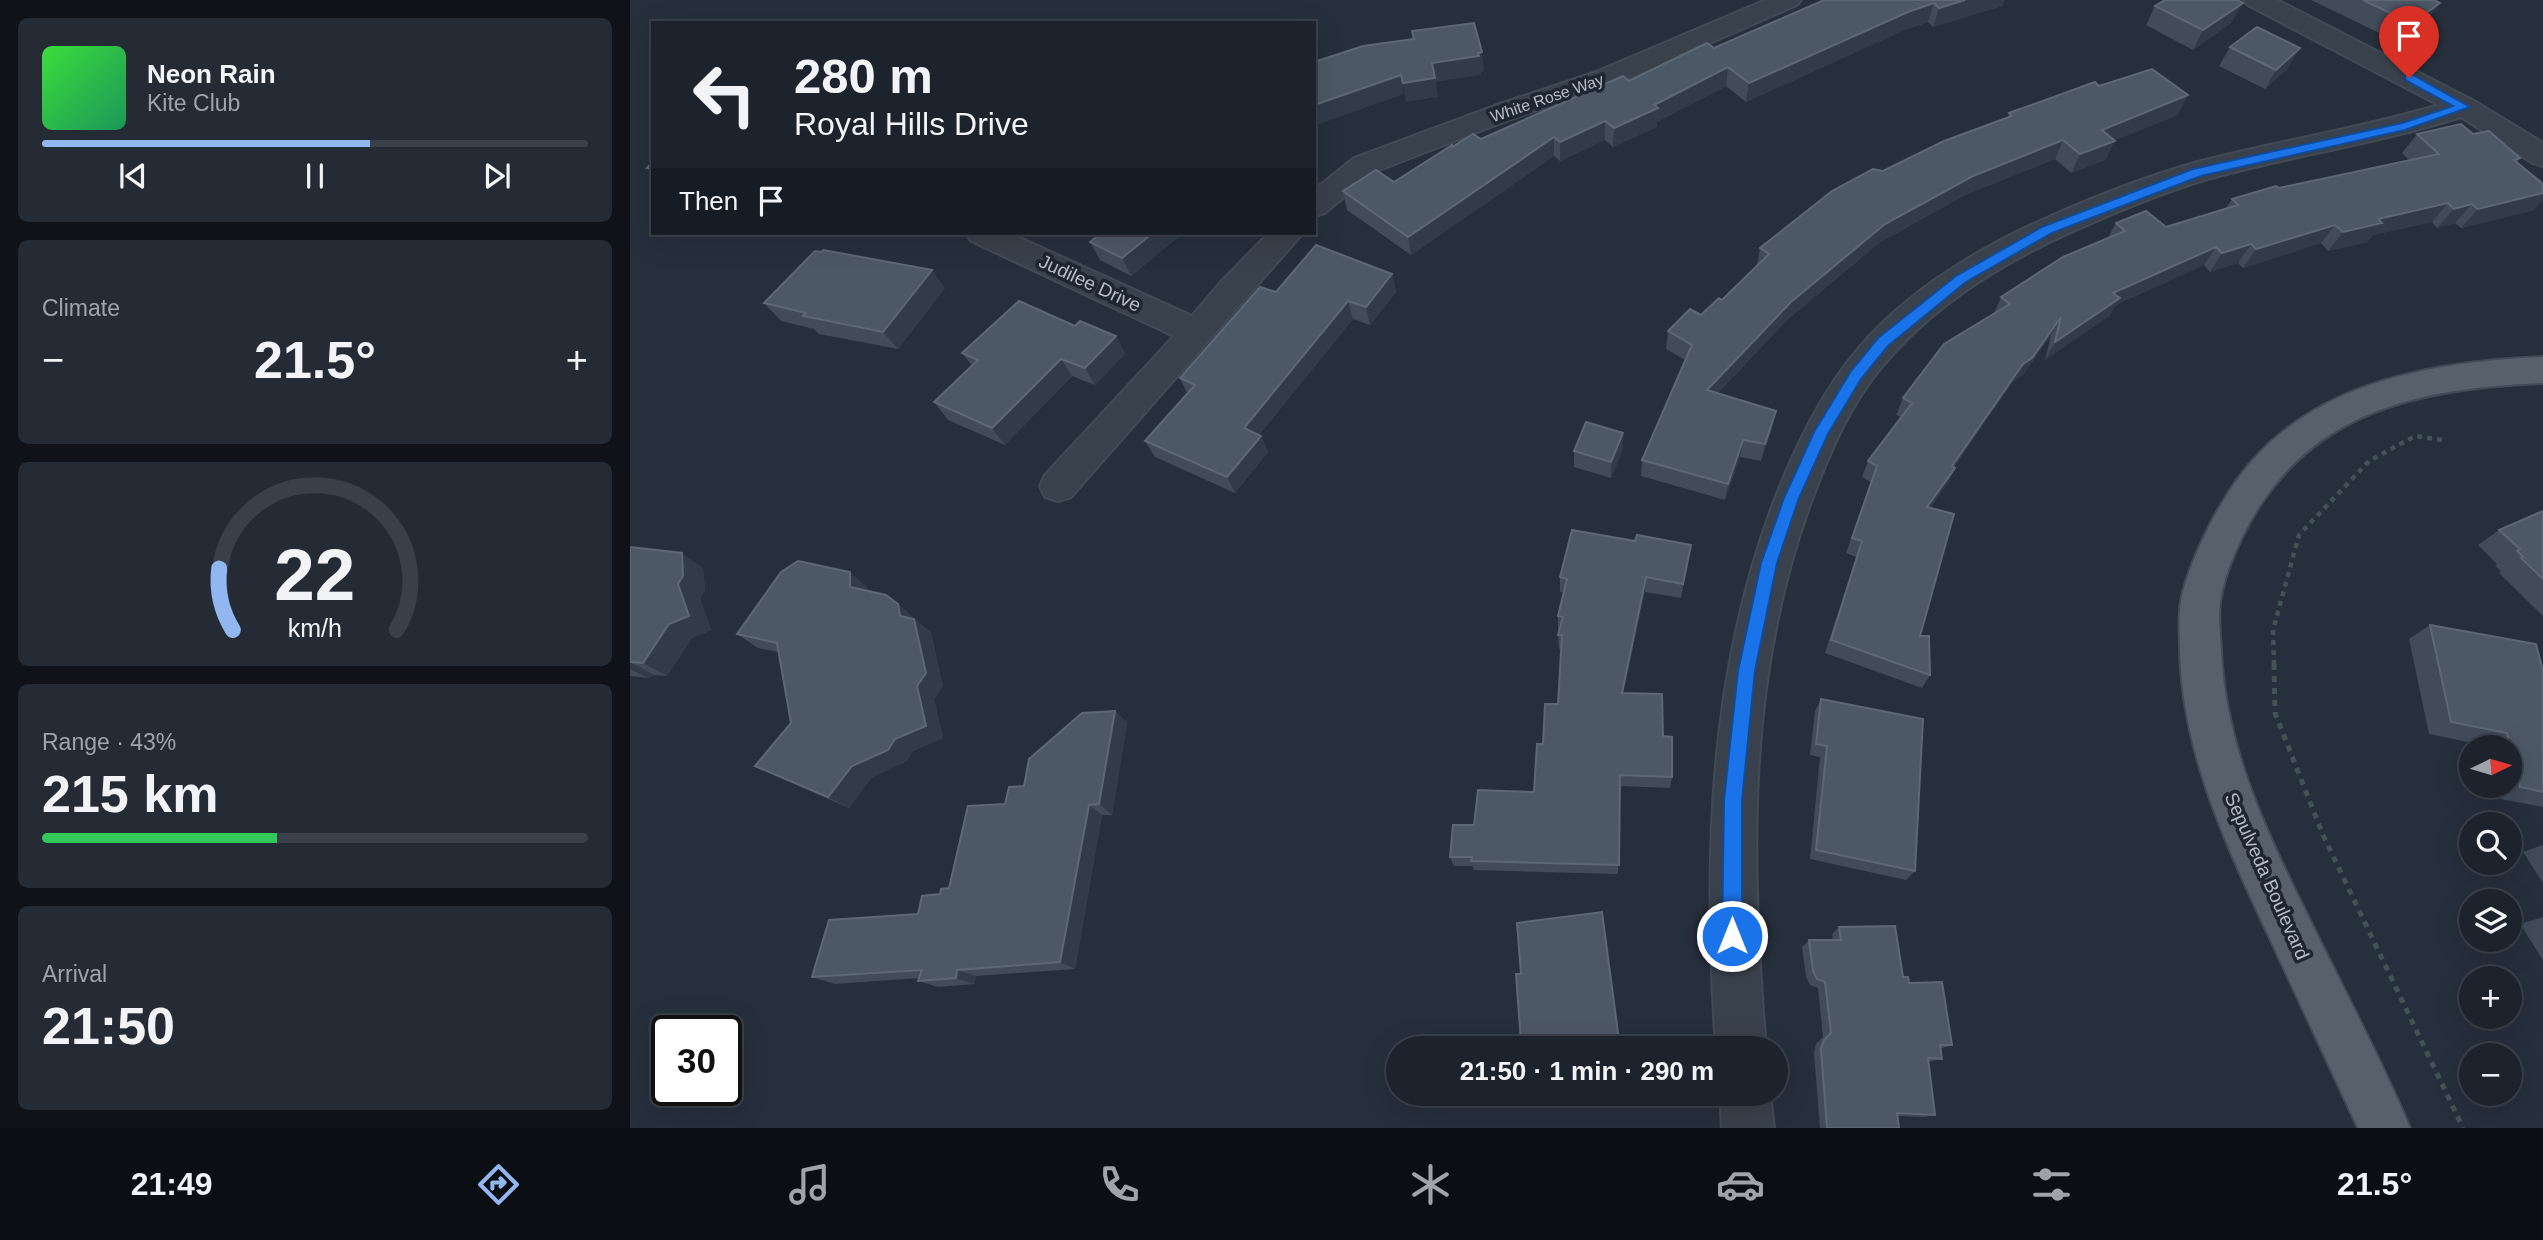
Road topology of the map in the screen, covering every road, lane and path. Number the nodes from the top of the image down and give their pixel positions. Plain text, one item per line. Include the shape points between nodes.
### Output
1 (1788, 0) edge
2 (2258, 0) edge
3 (2464, 107) junction
4 (2543, 156) edge
5 (1316, 204) edge
6 (986, 235) edge
7 (1285, 235) edge
8 (1197, 333) junction
9 (2543, 370) edge
10 (2442, 440) dead end
11 (1058, 486) dead end
12 (1740, 1036) edge
13 (1746, 1106) edge
14 (1748, 1128) edge
15 (2384, 1128) edge
16 (2463, 1128) edge

1 - 5 street, White Rose Way via 1606,78 1364,165
2 - 3 street
3 - 4 street
3 - 12 street via 2405,126 2198,172 2047,230 1961,279 1883,342 1856,375 1791,498 1769,563 1746,671 1733,800 1732,936
6 - 8 street, Judilee Drive
7 - 8 street
8 - 11 street
9 - 15 main road, Sepulveda Boulevard via 2478,372 2427,381 2379,393 2336,412 2293,442 2253,483 2225,530 2201,600 2199,669 2214,750 2249,844
10 - 16 path via 2415,436 2369,461 2299,535 2273,630 2275,713 2323,835
13 - 14 street

